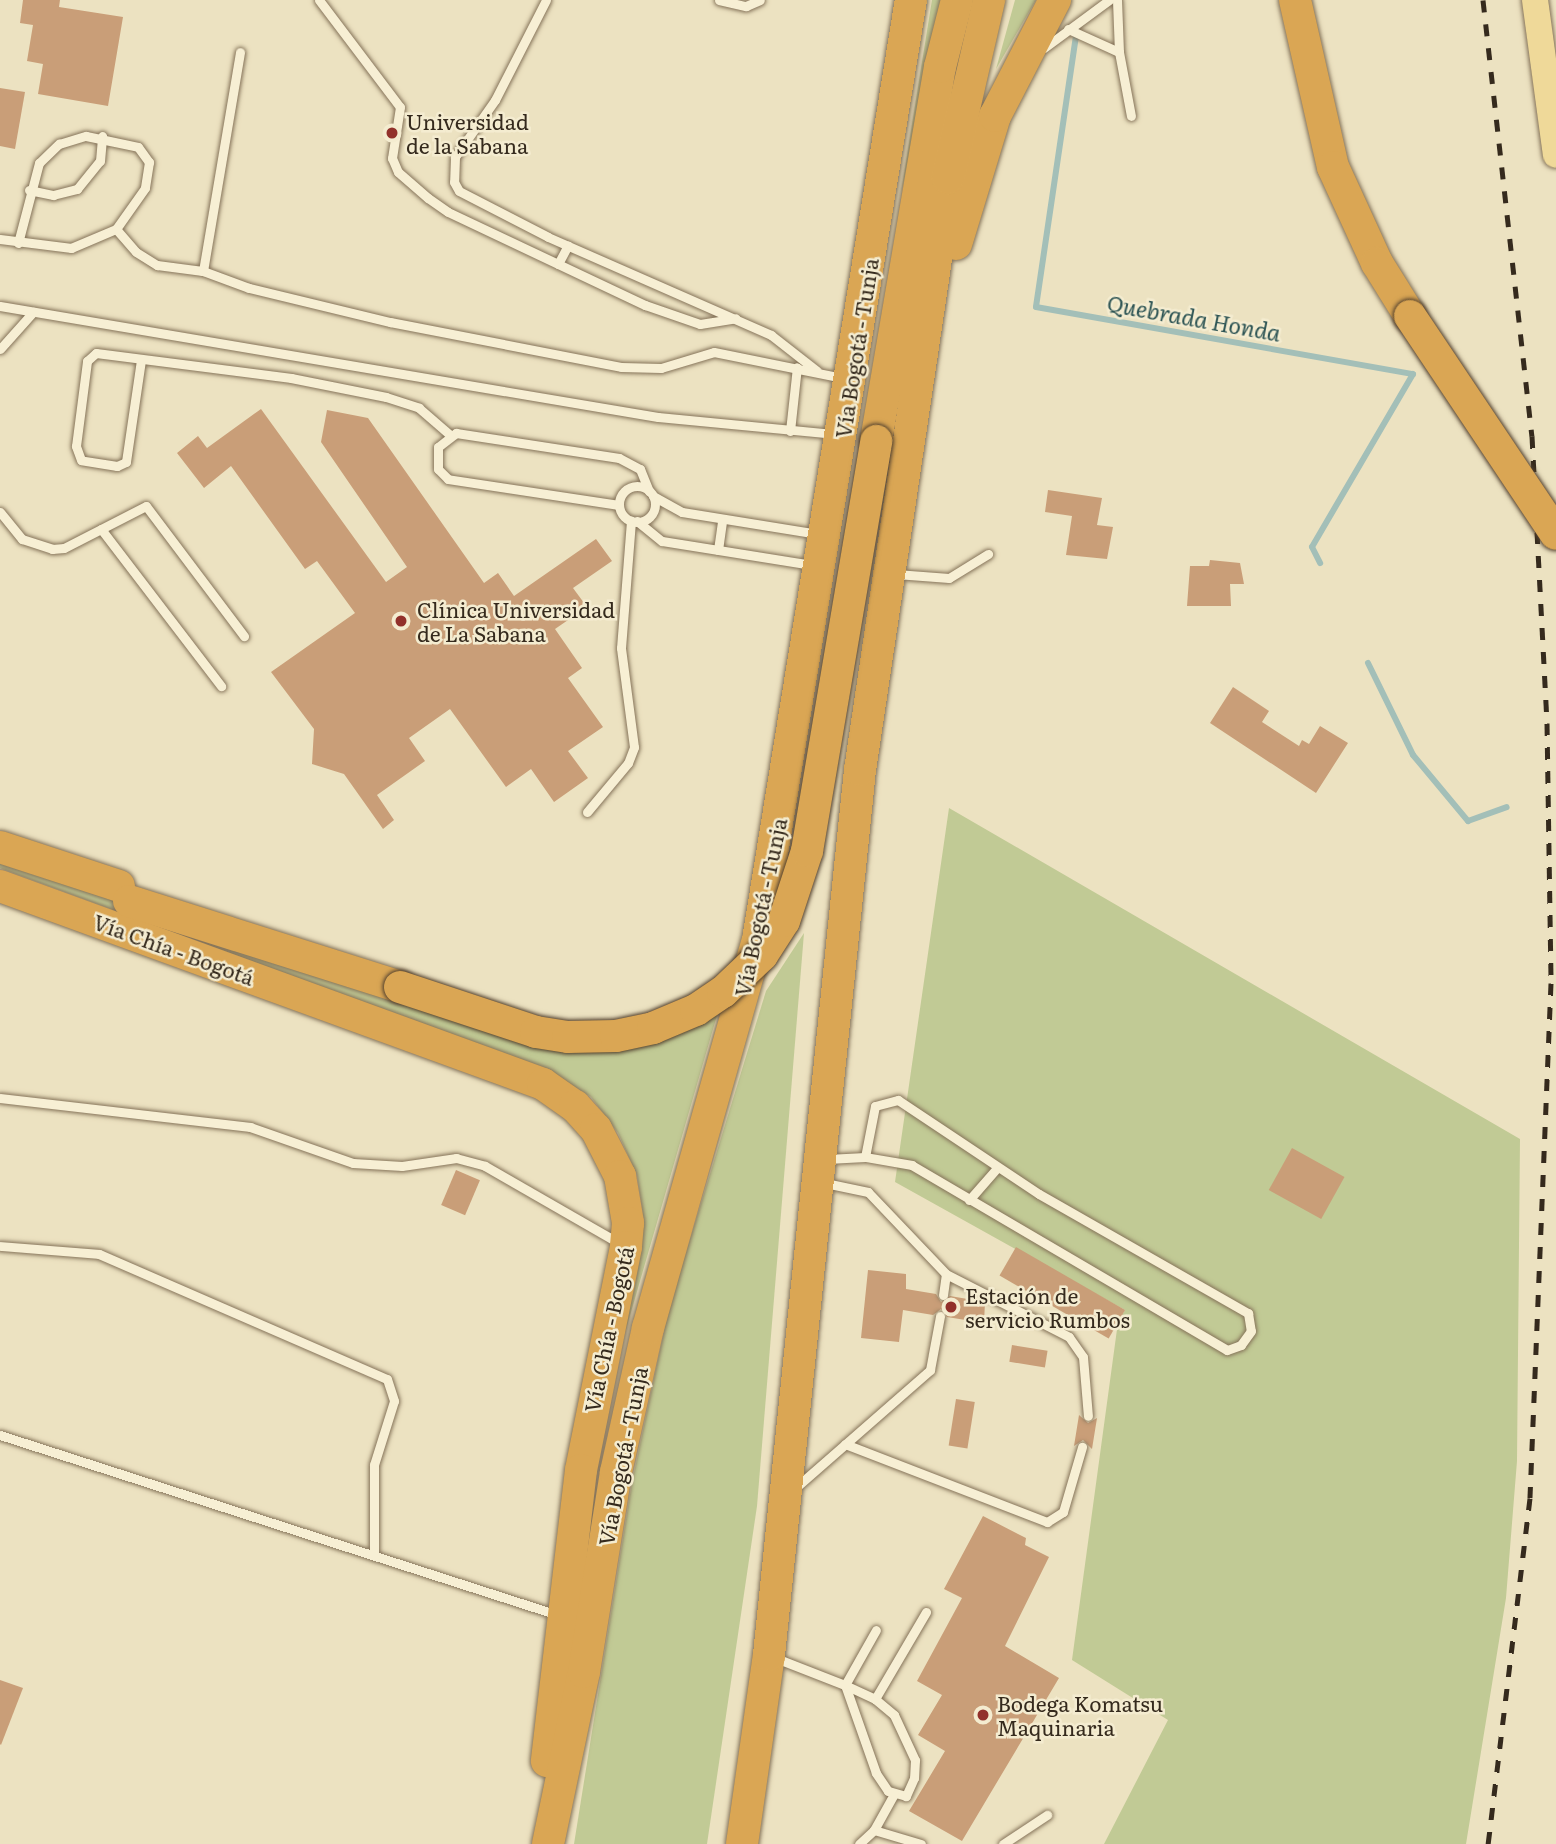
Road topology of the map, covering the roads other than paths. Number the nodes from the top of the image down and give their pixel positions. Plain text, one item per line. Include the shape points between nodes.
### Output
1 (319, 0) edge
2 (546, 0) edge
3 (719, 0) edge
4 (760, 0) edge
5 (911, 0) edge
6 (957, 0) edge
7 (989, 0) edge
8 (1055, 0) edge
9 (1110, 0) edge
10 (1117, 0) edge
11 (1295, 0) edge
12 (1535, 0) edge
13 (1068, 29) junction
14 (240, 52) dead end
15 (1119, 52) junction
16 (1018, 69) junction
17 (1132, 116) dead end
18 (102, 136) junction
19 (1556, 155) edge
20 (29, 190) junction
21 (116, 229) junction
22 (0, 239) edge
23 (19, 243) junction
24 (568, 245) junction
25 (558, 264) junction
26 (203, 271) junction
27 (0, 306) edge
28 (33, 312) junction
29 (736, 318) junction
30 (0, 349) edge
31 (141, 360) junction
32 (797, 367) junction
33 (818, 372) junction
34 (851, 380) junction
35 (919, 383) junction
36 (790, 431) junction
37 (450, 434) junction
38 (842, 435) junction
39 (651, 494) junction
40 (619, 505) junction
41 (0, 512) edge
42 (634, 521) junction
43 (722, 521) junction
44 (101, 528) junction
45 (1556, 534) edge
46 (826, 535) junction
47 (718, 550) junction
48 (988, 554) dead end
49 (822, 567) junction
50 (890, 573) junction
51 (244, 636) dead end
52 (221, 686) dead end
53 (587, 812) dead end
54 (0, 847) edge
55 (0, 857) edge
56 (0, 886) edge
57 (123, 897) junction
58 (0, 1098) edge
59 (865, 1157) junction
60 (997, 1168) junction
61 (817, 1170) junction
62 (968, 1200) junction
63 (0, 1246) edge
64 (626, 1247) junction
65 (946, 1274) junction
66 (943, 1295) dead end
67 (940, 1316) dead end
68 (1088, 1416) dead end
69 (0, 1434) edge
70 (845, 1444) junction
71 (1082, 1447) dead end
72 (785, 1497) junction
73 (374, 1554) junction
74 (926, 1612) dead end
75 (563, 1616) junction
76 (876, 1630) dead end
77 (768, 1655) junction
78 (845, 1685) junction
79 (875, 1699) junction
80 (894, 1794) junction
81 (1047, 1815) dead end
82 (874, 1830) junction
83 (539, 1844) edge
84 (548, 1844) edge
85 (742, 1844) edge
86 (859, 1844) edge
87 (921, 1844) edge
88 (1003, 1844) edge

1 - 25 lane via 400,107 392,148 398,172 448,212
2 - 24 lane via 495,100 454,157 454,183 466,199
3 - 4 lane via 746,6
5 - 34 highway, Vía Bogotá - Tunja
6 - 57 highway, bridge via 940,67 807,851 784,921 762,955 696,1010 653,1028 616,1036 568,1037 536,1032
7 - 35 highway via 948,178
8 - 16 highway
9 - 13 lane
10 - 15 lane
11 - 45 highway, bridge via 1333,167 1377,263
12 - 19 main road
13 - 15 lane
13 - 16 lane
14 - 26 lane
15 - 17 lane
16 - 35 highway via 982,151
18 - 20 lane via 59,144 39,163
18 - 20 lane via 100,161 77,189 53,195
18 - 21 lane via 138,146 149,162 145,188
20 - 23 lane
21 - 23 lane via 71,248
21 - 26 lane via 146,260
22 - 23 lane
24 - 25 lane
24 - 29 lane
25 - 29 lane via 701,324
26 - 32 lane via 249,288 390,322 621,367 661,368 714,352
27 - 28 lane
28 - 30 lane
28 - 36 lane via 658,417
29 - 33 lane via 780,340
31 - 31 lane via 126,462 117,466 81,460 76,446 88,357
31 - 37 lane via 291,378 386,397 419,408
32 - 33 lane
32 - 36 lane
33 - 34 lane
34 - 38 highway, Vía Bogotá - Tunja
35 - 50 highway
36 - 38 lane
37 - 39 lane via 627,460 640,469
37 - 40 lane via 438,447 436,461 448,479
38 - 46 highway, Vía Bogotá - Tunja
39 - 40 lane via 629,488
39 - 42 lane via 650,516
39 - 43 lane via 673,510
40 - 42 lane
41 - 44 lane via 22,539 40,548 64,548
42 - 47 lane via 663,541
42 - 53 lane via 621,648 634,747 628,763
43 - 46 lane
43 - 47 lane
44 - 51 lane via 148,508
44 - 52 lane
46 - 49 highway, Vía Bogotá - Tunja
47 - 49 lane
48 - 50 lane via 949,578
49 - 84 highway, Vía Bogotá - Tunja via 758,940 645,1341
50 - 61 highway via 850,850
54 - 57 highway
55 - 57 highway
56 - 64 highway, Vía Chía - Bogotá via 543,1084 575,1106 611,1153 625,1199
58 - 64 lane via 250,1127 353,1163 402,1166 456,1158 485,1166
59 - 60 lane via 874,1106 898,1100
59 - 61 lane
59 - 62 lane via 912,1165
60 - 62 lane
60 - 62 lane via 1248,1313 1252,1325 1247,1338 1238,1348 1227,1350
61 - 65 lane via 867,1192
61 - 72 highway
63 - 73 lane via 99,1254 387,1378 394,1401 374,1465
64 - 75 highway, Vía Chía - Bogotá via 591,1409
65 - 66 lane
65 - 68 lane via 1075,1342 1085,1366
67 - 70 lane via 930,1370
69 - 73 lane
70 - 71 lane via 1047,1522 1062,1512
70 - 72 lane
72 - 77 highway
73 - 75 lane
74 - 79 lane
75 - 83 highway, Vía Chía - Bogotá
76 - 78 lane
77 - 78 lane
77 - 85 highway
78 - 79 lane
78 - 80 lane via 869,1760
79 - 80 lane via 901,1726 915,1760 910,1790 905,1796
80 - 82 lane
81 - 88 lane
82 - 86 lane
82 - 87 lane

